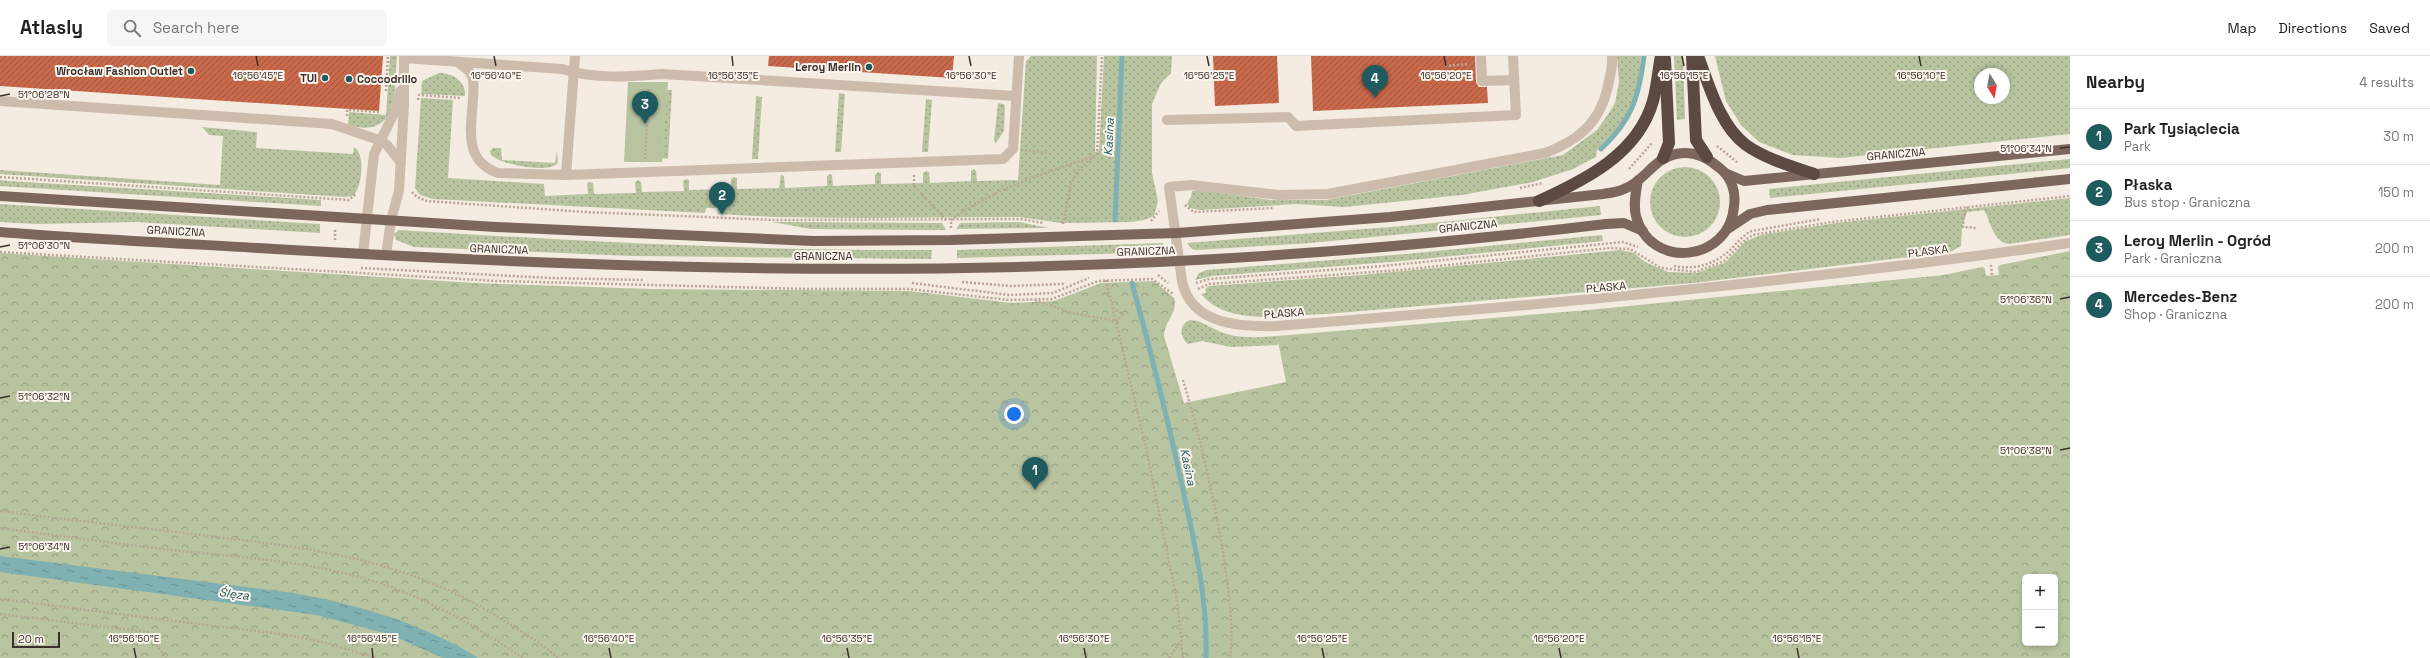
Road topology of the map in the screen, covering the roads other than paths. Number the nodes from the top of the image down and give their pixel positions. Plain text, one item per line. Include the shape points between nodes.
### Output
1 (575, 56) edge
2 (1019, 56) edge
3 (1513, 56) edge
4 (1612, 56) edge
5 (1661, 56) edge
6 (1665, 56) edge
7 (1692, 56) edge
8 (1698, 56) edge
9 (404, 57) edge
10 (457, 60) edge
11 (1481, 60) edge
12 (574, 73) junction
13 (1514, 80) junction
14 (403, 82) junction
15 (1016, 96) junction
16 (0, 101) edge
17 (1167, 120) dead end
18 (379, 140) junction
19 (2070, 149) edge
20 (1707, 157) junction
21 (1663, 158) junction
22 (401, 164) junction
23 (1725, 173) junction
24 (1814, 174) junction
25 (566, 175) junction
26 (2070, 178) edge
27 (1638, 180) junction
28 (0, 196) edge
29 (1539, 201) junction
30 (367, 218) junction
31 (391, 220) junction
32 (1729, 228) junction
33 (1643, 231) junction
34 (0, 232) edge
35 (1177, 232) junction
36 (2070, 243) edge
37 (363, 254) junction
38 (386, 255) junction
39 (1179, 261) junction

1 - 12 street
2 - 15 street
3 - 13 street
4 - 35 street, PŁASKA via 1606,98 1595,118 1568,144 1545,153 1328,194 1279,196 1191,185 1169,187
5 - 29 highway via 1653,102 1642,126 1630,143 1614,159 1597,170
6 - 21 highway via 1669,144
7 - 20 highway via 1696,140
8 - 24 highway via 1728,125 1745,144 1768,158
9 - 10 street
9 - 14 street
10 - 12 street via 562,69
10 - 25 street via 473,78 471,143 475,157 484,167 498,173
11 - 13 street via 1482,81
12 - 15 street via 629,76 662,74
12 - 25 street
13 - 17 street via 1516,114 1296,126 1288,117
14 - 18 street via 396,108
14 - 22 street
15 - 25 street via 1013,149 1003,159
16 - 18 street via 332,124
18 - 22 street via 387,145
18 - 30 street via 372,160
19 - 24 main road, GRANICZNA
20 - 21 main road via 1688,153
20 - 23 main road
21 - 27 main road
22 - 31 street via 399,191
23 - 24 main road, GRANICZNA via 1744,181
23 - 32 main road via 1732,185 1735,198 1734,217
26 - 32 main road via 1767,210 1750,214
27 - 29 main road, GRANICZNA via 1624,189 1603,194
27 - 33 main road via 1635,197 1636,216
28 - 30 main road, GRANICZNA
29 - 35 main road, GRANICZNA via 1390,217
30 - 31 main road, GRANICZNA
30 - 37 street
31 - 35 main road, GRANICZNA via 813,241 951,240
31 - 38 street
32 - 33 main road via 1714,245 1694,253 1674,253 1655,244
33 - 39 main road, GRANICZNA via 1624,223 1606,224 1393,245
34 - 37 main road, GRANICZNA
35 - 39 street, PŁASKA
36 - 39 street, PŁASKA via 1819,277 1658,294 1247,327 1221,322 1197,306 1184,288
37 - 38 main road, GRANICZNA
38 - 39 main road, GRANICZNA via 494,262 722,268 936,269

